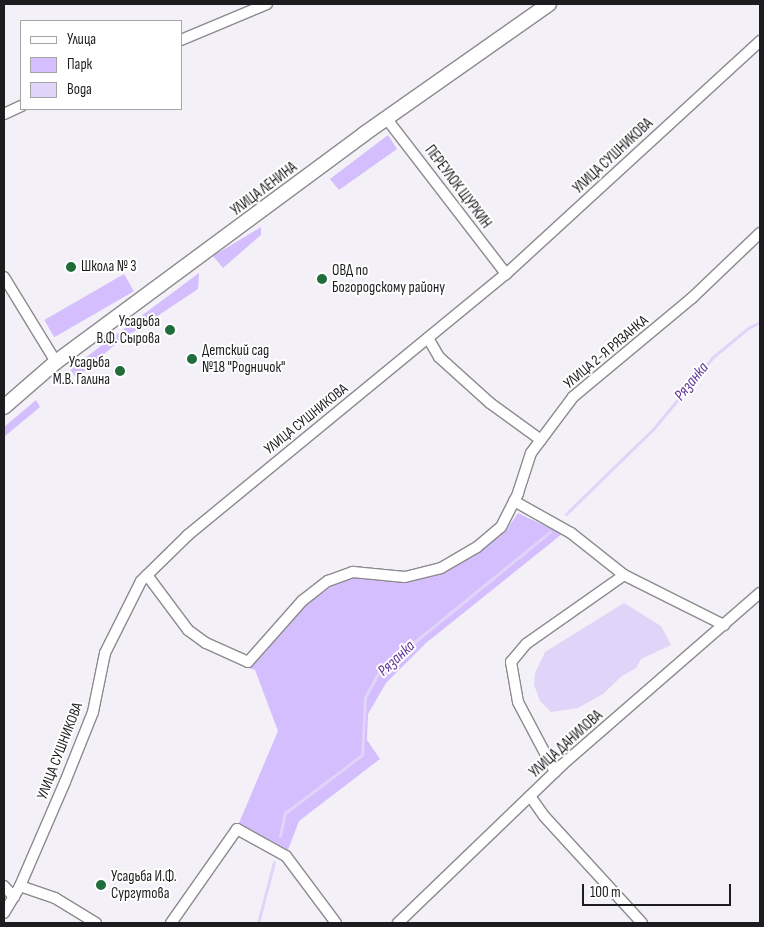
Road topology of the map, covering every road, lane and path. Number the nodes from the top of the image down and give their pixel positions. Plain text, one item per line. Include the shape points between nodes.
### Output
1 (268, 4) edge
2 (549, 4) edge
3 (182, 40) edge
4 (760, 41) edge
5 (20, 106) edge
6 (4, 114) edge
7 (386, 118) junction
8 (760, 234) edge
9 (506, 274) junction
10 (4, 276) edge
11 (428, 338) junction
12 (56, 362) junction
13 (4, 407) edge
14 (541, 440) junction
15 (514, 501) junction
16 (147, 575) junction
17 (624, 575) junction
18 (760, 593) edge
19 (724, 624) junction
20 (555, 772) junction
21 (530, 796) junction
22 (4, 886) edge
23 (20, 886) junction
24 (14, 897) junction
25 (4, 913) edge
26 (96, 923) edge
27 (171, 923) edge
28 (336, 923) edge
29 (398, 923) edge
30 (642, 923) edge

1 - 3 street
2 - 7 main road, УЛИЦА ЛЕНИНА
4 - 9 street, УЛИЦА СУШНИКОВА
5 - 6 street
7 - 9 street, ПЕРЕУЛОК ЩУРКИН
7 - 12 main road, УЛИЦА ЛЕНИНА
8 - 14 street, УЛИЦА 2-Я РЯЗАНКА via 692,298 574,397
9 - 11 street, УЛИЦА СУШНИКОВА
10 - 12 street
11 - 14 street via 439,357 490,403
11 - 16 street, УЛИЦА СУШНИКОВА via 188,535
12 - 13 main road, УЛИЦА ЛЕНИНА
14 - 15 street, УЛИЦА 2-Я РЯЗАНКА via 531,453
15 - 16 street, УЛИЦА 2-Я РЯЗАНКА via 501,527 477,547 440,568 405,577 353,572 328,581 302,601 248,662 206,643 188,630
15 - 17 street via 570,533
16 - 23 street, УЛИЦА СУШНИКОВА via 106,653 92,712
17 - 19 street
17 - 20 street via 526,644 511,662 518,702
18 - 19 street, УЛИЦА ДАНИЛОВА
19 - 20 street, УЛИЦА ДАНИЛОВА
20 - 21 street, УЛИЦА ДАНИЛОВА
21 - 29 street, УЛИЦА ДАНИЛОВА
21 - 30 street via 544,816
22 - 24 street
23 - 24 street, УЛИЦА СУШНИКОВА
23 - 26 street via 55,898
24 - 25 street, УЛИЦА СУШНИКОВА
27 - 28 street via 238,829 286,856

